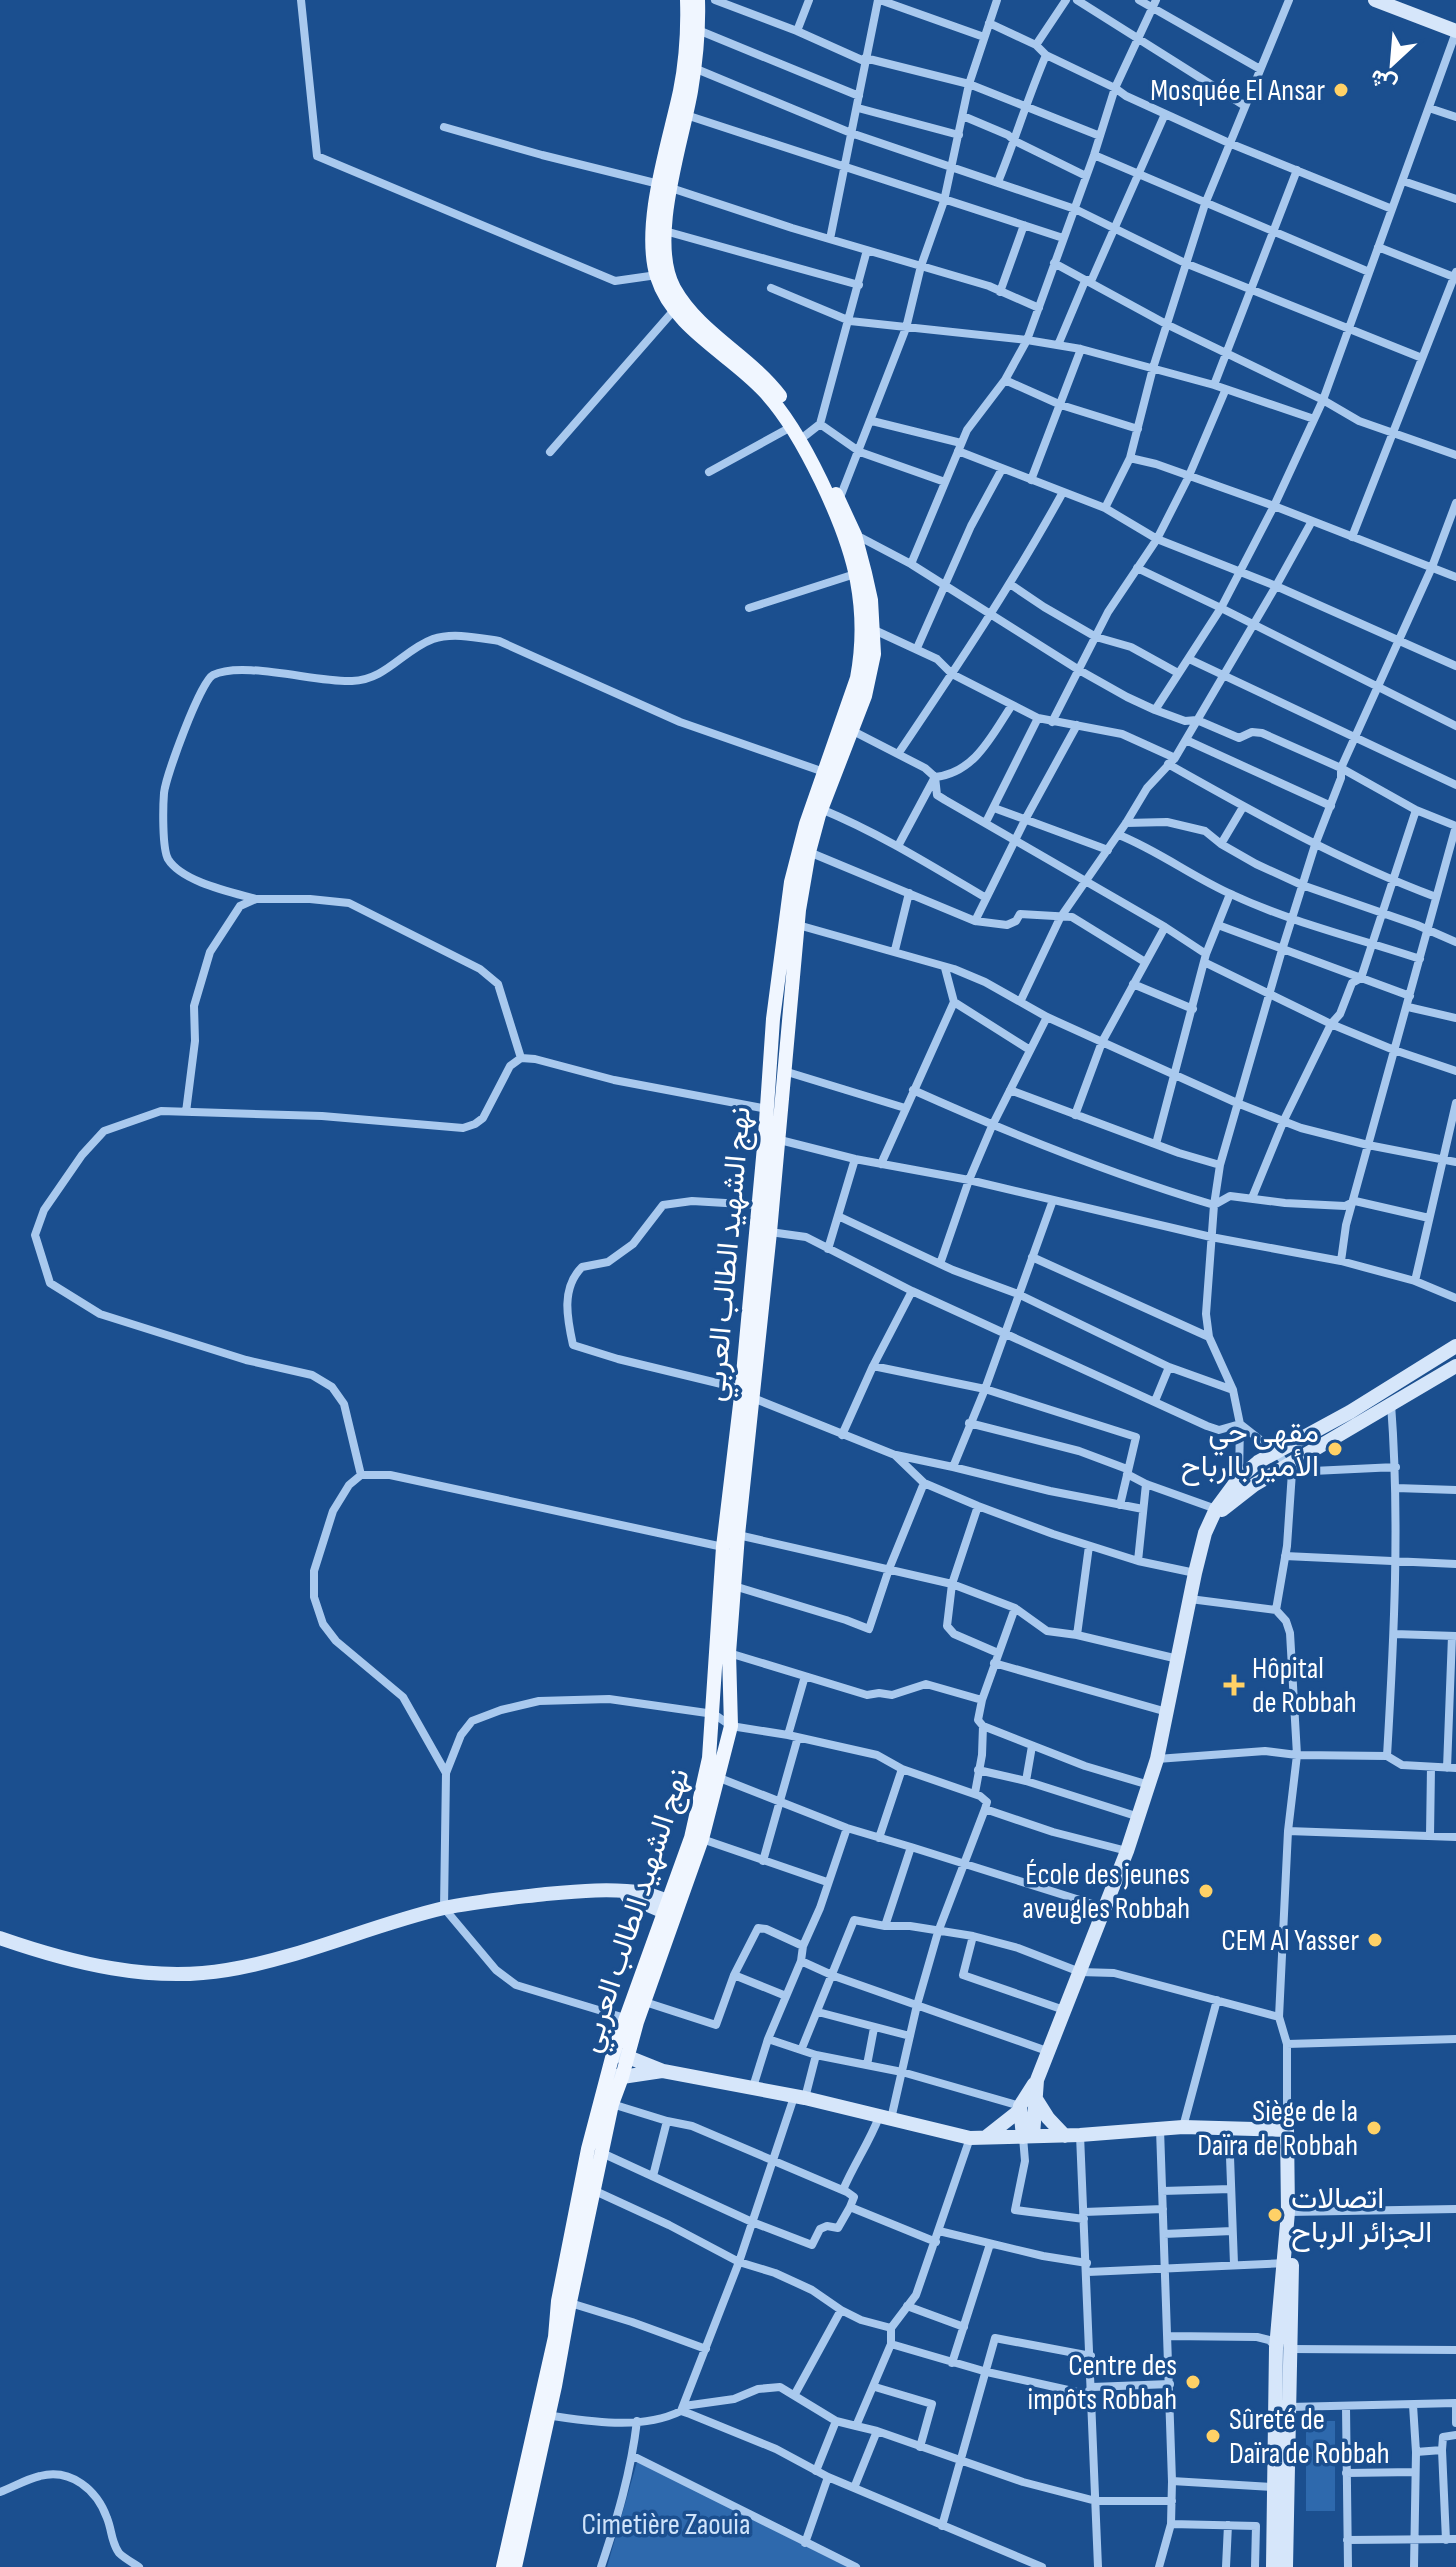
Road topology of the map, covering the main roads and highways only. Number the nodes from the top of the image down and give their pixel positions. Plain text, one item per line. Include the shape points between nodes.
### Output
1 (687, 0) edge
2 (698, 0) edge
3 (1375, 0) edge
4 (1456, 31) edge
5 (680, 113) junction
6 (665, 186) junction
7 (722, 348) junction
8 (817, 465) junction
9 (868, 627) junction
10 (772, 1137) junction
11 (1456, 1346) edge
12 (1456, 1366) edge
13 (748, 1394) junction
14 (1205, 1533) junction
15 (671, 1909) junction
16 (0, 1938) edge
17 (613, 2054) junction
18 (628, 2057) junction
19 (663, 2071) junction
20 (616, 2076) junction
21 (1037, 2080) junction
22 (1035, 2096) junction
23 (1020, 2108) junction
24 (1073, 2136) junction
25 (986, 2137) junction
26 (1027, 2139) junction
27 (564, 2301) junction
28 (1282, 2349) junction
29 (543, 2415) junction
30 (503, 2567) edge
31 (515, 2567) edge
32 (1273, 2567) edge
33 (1286, 2567) edge

1 - 5 main road, نهج الشهيد الطالب العربي
2 - 5 main road, نهج الشهيد الطالب العربي via 694,68
3 - 4 main road
5 - 6 main road, نهج الشهيد الطالب العربي
6 - 7 main road, نهج الشهيد الطالب العربي via 666,261 673,286
6 - 7 main road, نهج الشهيد الطالب العربي via 653,255 657,275 675,308
7 - 8 main road, نهج الشهيد الطالب العربي via 765,392
7 - 8 main road, نهج الشهيد الطالب العربي via 758,369 773,386 806,435
8 - 9 main road, نهج الشهيد الطالب العربي
8 - 9 main road, نهج الشهيد الطالب العربي via 855,535 871,600
9 - 10 main road, نهج الشهيد الطالب العربي via 857,678 791,882 773,1019 767,1109
9 - 10 main road, نهج الشهيد الطالب العربي via 874,654 869,681 809,852
10 - 13 main road, نهج الشهيد الطالب العربي via 770,1232
10 - 13 main road, نهج الشهيد الطالب العربي via 759,1205
11 - 14 main road via 1258,1462 1239,1478
12 - 14 main road via 1240,1494
13 - 15 main road, نهج الشهيد الطالب العربي via 723,1547 709,1758
13 - 15 main road, نهج الشهيد الطالب العربي via 729,1653 731,1726 702,1839
14 - 21 main road via 1140,1817
15 - 16 main road via 648,1894 620,1891 444,1908 268,1961 225,1971 179,1973 84,1963
15 - 17 main road, نهج الشهيد الطالب العربي
15 - 18 main road, نهج الشهيد الطالب العربي
17 - 18 main road
17 - 20 main road, نهج الشهيد الطالب العربي
18 - 19 main road
18 - 20 main road, نهج الشهيد الطالب العربي
19 - 20 main road
19 - 25 main road via 970,2138
20 - 27 main road, نهج الشهيد الطالب العربي
20 - 27 main road, نهج الشهيد الطالب العربي via 588,2149
21 - 22 main road
21 - 23 main road
22 - 24 main road via 1048,2118
22 - 26 main road
23 - 25 main road
23 - 26 main road
24 - 26 main road
24 - 28 main road via 1183,2127 1287,2130
25 - 26 main road
27 - 29 main road, نهج الشهيد الطالب العربي
28 - 32 main road
28 - 33 main road
29 - 30 main road, نهج الشهيد الطالب العربي
29 - 31 main road, نهج الشهيد الطالب العربي

